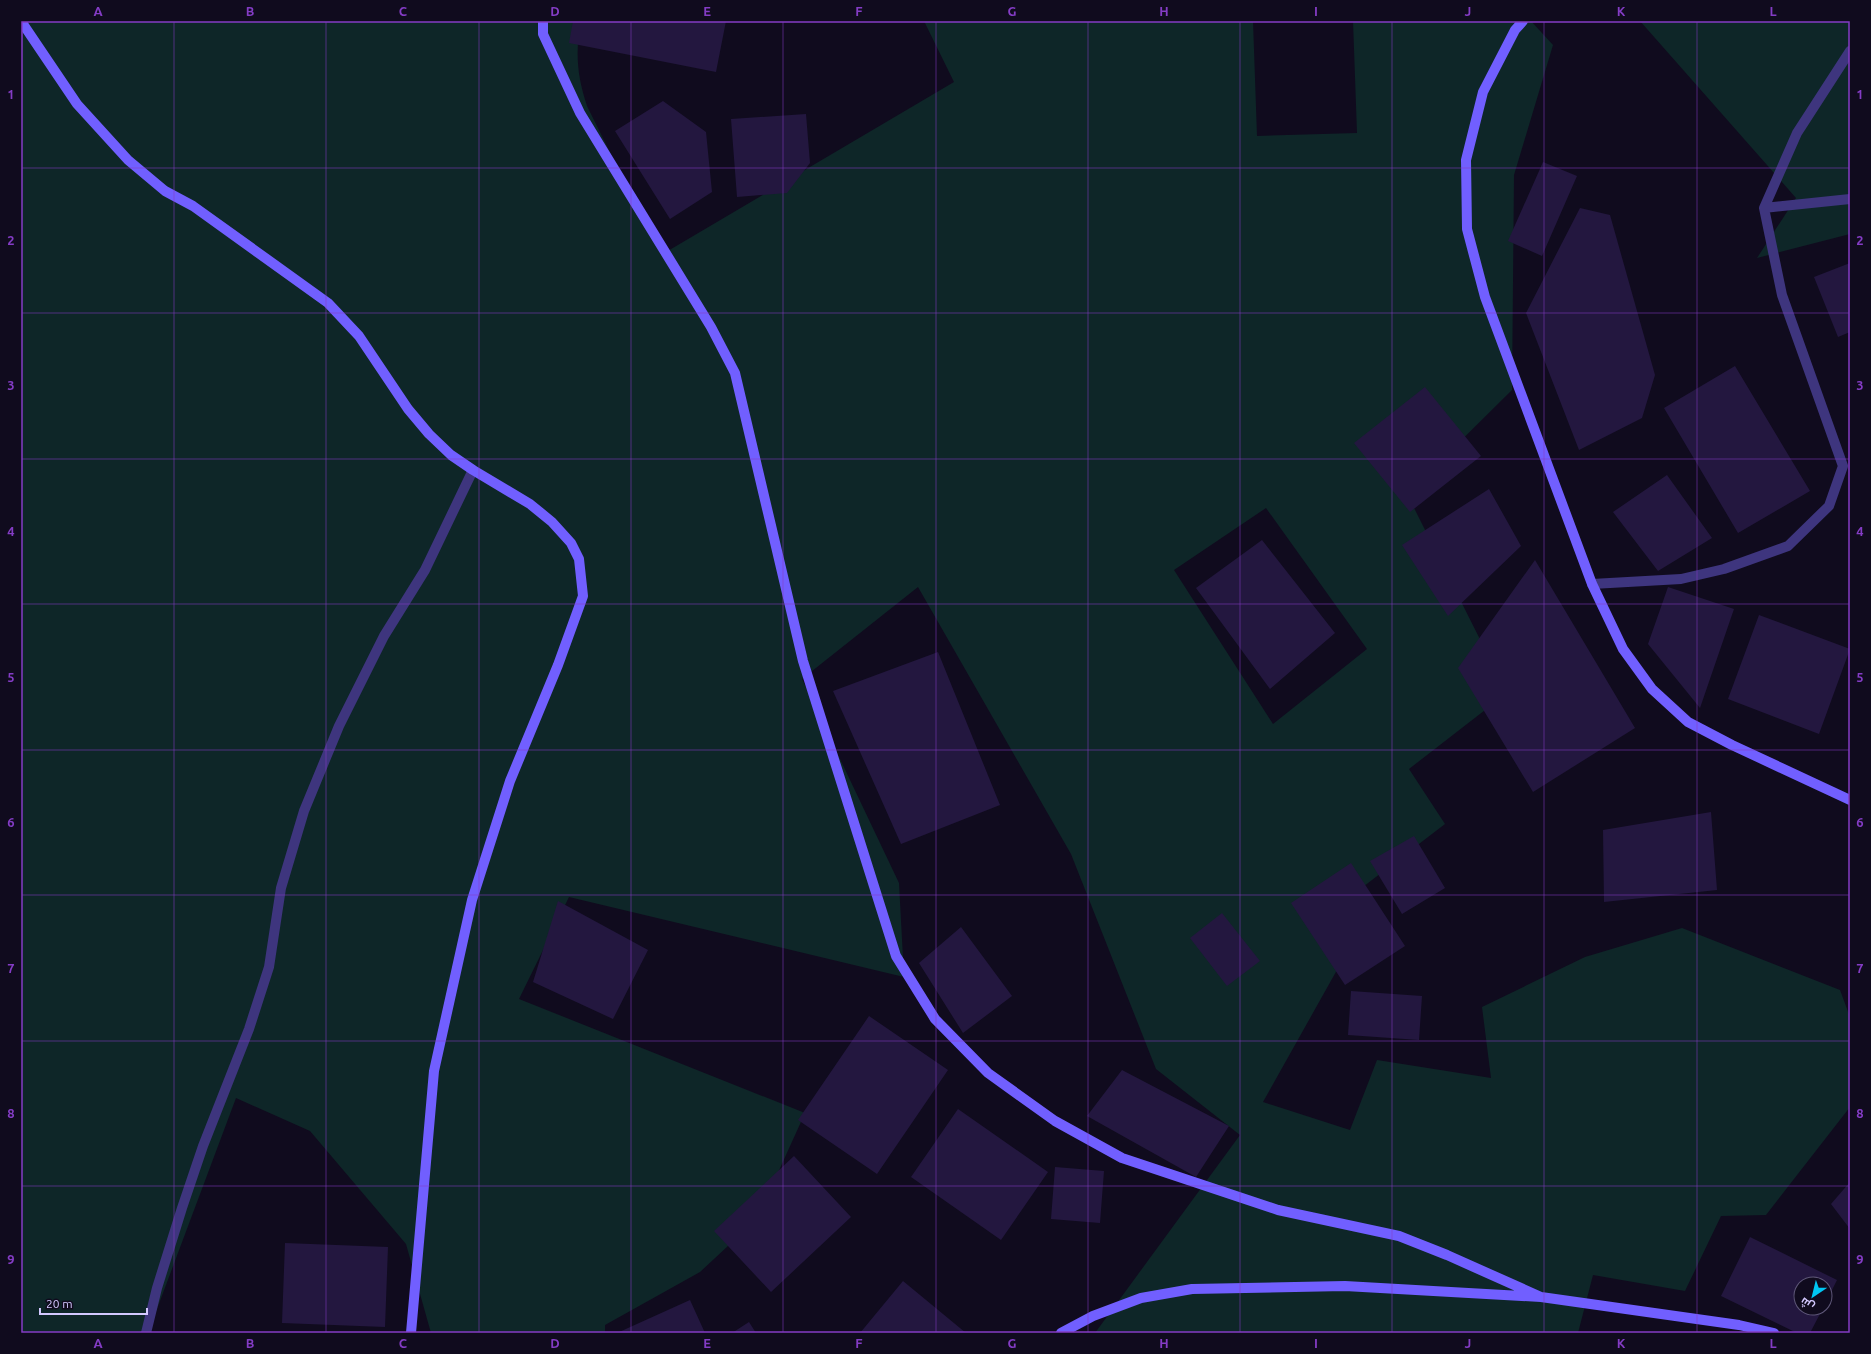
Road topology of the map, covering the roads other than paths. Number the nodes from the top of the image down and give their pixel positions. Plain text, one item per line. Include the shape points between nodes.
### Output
1 (21, 21) edge
2 (542, 21) edge
3 (1523, 21) edge
4 (1850, 51) edge
5 (1850, 199) edge
6 (1764, 208) junction
7 (473, 470) junction
8 (1592, 584) junction
9 (1850, 800) edge
10 (1542, 1297) junction
11 (146, 1333) edge
12 (411, 1333) edge
13 (1061, 1333) edge
14 (1774, 1333) edge

1 - 7 street via 77,104 128,160 165,191 192,206 328,303 359,336 408,409 429,434 451,455
2 - 10 street via 543,34 580,113 711,327 734,373 803,661 896,956 935,1019 988,1073 1055,1121 1122,1158 1278,1210 1399,1236
3 - 8 street via 1515,30 1483,92 1466,160 1467,229 1485,296
4 - 6 street via 1797,133
5 - 6 street
6 - 8 street via 1782,295 1843,466 1829,506 1788,546 1724,569 1682,579
7 - 11 street via 425,570 384,636 339,726 304,811 281,888 269,967 249,1029 184,1201
7 - 12 street via 530,504 552,522 571,543 579,558 583,596 558,665 510,781 472,900 434,1071
8 - 9 street via 1627,654 1652,689 1688,722
10 - 13 street via 1345,1286 1192,1290 1141,1298 1093,1316
10 - 14 street via 1739,1325

